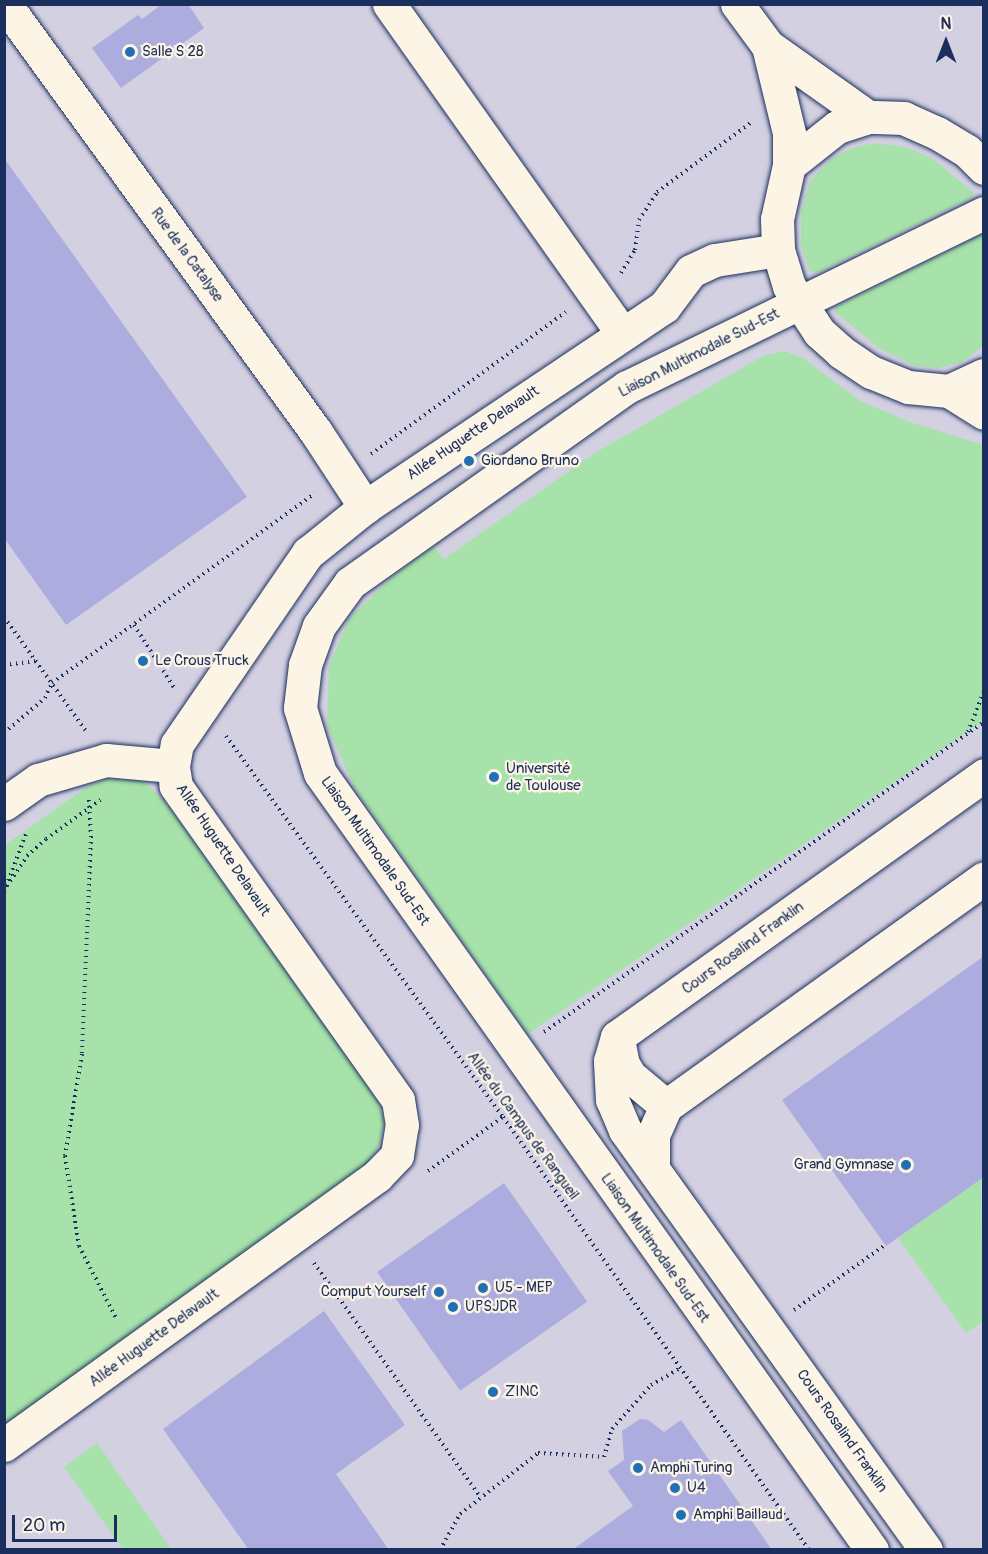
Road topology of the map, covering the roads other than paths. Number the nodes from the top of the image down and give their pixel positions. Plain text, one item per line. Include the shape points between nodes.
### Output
1 (5, 4) edge
2 (389, 4) edge
3 (738, 4) edge
4 (768, 46) junction
5 (868, 117) junction
6 (978, 156) edge
7 (789, 165) junction
8 (984, 213) edge
9 (778, 250) junction
10 (797, 303) junction
11 (621, 332) junction
12 (984, 375) edge
13 (949, 391) junction
14 (984, 413) edge
15 (365, 507) junction
16 (173, 766) junction
17 (984, 775) edge
18 (4, 804) edge
19 (984, 878) edge
20 (617, 1037) junction
21 (666, 1106) junction
22 (653, 1166) junction
23 (4, 1445) edge
24 (872, 1550) edge
25 (926, 1550) edge

1 - 15 street, Rue de la Catalyse via 316,432
2 - 11 street
3 - 4 street
4 - 5 street
4 - 7 street via 789,133
5 - 6 street via 904,118
5 - 7 street via 837,127
7 - 9 street via 778,210
8 - 10 street, Liaison Multimodale Sud-Est
9 - 10 street
9 - 11 street, Allée Huguette Delavault via 715,260 691,271 664,307
10 - 13 street via 834,346 871,372 908,387
10 - 24 street, Liaison Multimodale Sud-Est via 627,387 350,583 319,626 305,665 300,708 320,773
11 - 15 street, Allée Huguette Delavault
12 - 13 street
13 - 14 street
15 - 16 street, Allée Huguette Delavault via 308,553 177,744
16 - 18 street via 106,760 38,780
16 - 23 street, Allée Huguette Delavault via 176,786 398,1100 402,1125 397,1155 377,1176
17 - 20 street, Cours Rosalind Franklin
19 - 21 street
20 - 21 street via 630,1076
20 - 22 street, Cours Rosalind Franklin via 610,1061 612,1100 625,1130
21 - 22 street via 653,1135
22 - 25 street, Cours Rosalind Franklin

